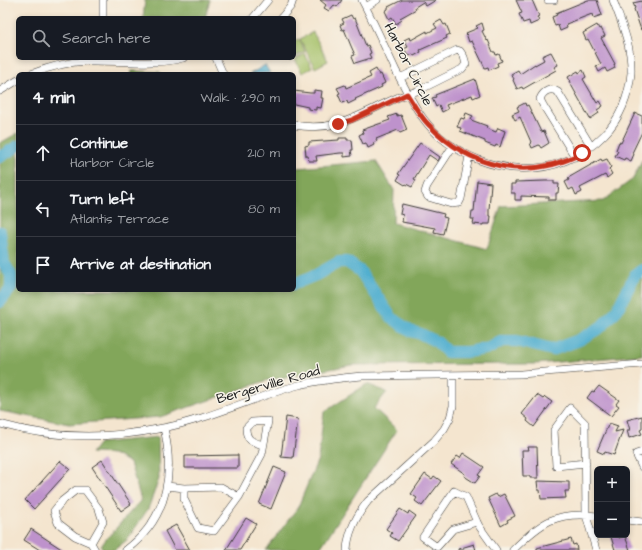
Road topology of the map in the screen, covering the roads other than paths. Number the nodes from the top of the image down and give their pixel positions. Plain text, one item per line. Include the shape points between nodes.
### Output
1 (103, 0) edge
2 (268, 0) edge
3 (293, 0) edge
4 (362, 0) edge
5 (377, 0) edge
6 (548, 0) edge
7 (554, 0) edge
8 (613, 0) edge
9 (366, 7) junction
10 (103, 16) edge
11 (255, 16) edge
12 (283, 16) edge
13 (102, 60) edge
14 (172, 60) edge
15 (217, 60) edge
16 (37, 72) edge
17 (222, 72) edge
18 (400, 78) junction
19 (16, 81) edge
20 (0, 91) edge
21 (407, 94) junction
22 (296, 125) edge
23 (453, 146) junction
24 (591, 146) junction
25 (469, 156) junction
26 (574, 157) junction
27 (642, 364) edge
28 (453, 376) junction
29 (0, 424) edge
30 (164, 428) junction
31 (264, 445) dead end
32 (642, 452) edge
33 (586, 463) junction
34 (642, 467) edge
35 (167, 486) junction
36 (184, 488) junction
37 (239, 497) junction
38 (586, 515) junction
39 (594, 516) edge
40 (630, 520) edge
41 (477, 522) junction
42 (642, 522) edge
43 (92, 543) junction
44 (95, 550) edge
45 (126, 550) edge
46 (347, 550) edge
47 (496, 550) edge
48 (513, 550) edge
49 (596, 550) edge

1 - 10 street
2 - 11 street
3 - 12 street
4 - 9 street, Harbor Circle
5 - 9 street
6 - 7 street
8 - 24 street, Harbor Circle via 628,43 631,63 629,84 614,123
9 - 18 street, Harbor Circle
13 - 14 street
13 - 16 street via 73,62
15 - 17 street
18 - 21 street, Harbor Circle
18 - 21 street via 457,50 464,57 466,64 462,69
19 - 20 street
21 - 22 street via 338,124 315,127
21 - 23 street, Harbor Circle via 427,124
23 - 25 street, Harbor Circle
23 - 25 street via 427,186 425,192 428,197 451,204 459,203
24 - 26 street, Harbor Circle
24 - 26 street via 558,92 554,89 545,92 540,99 542,105
25 - 26 street, Harbor Circle via 494,164 524,169 552,166
27 - 28 street, Bergerville Road via 545,373
28 - 30 street, Bergerville Road via 362,376 317,381
28 - 46 street via 453,406 444,429 368,501 353,525
29 - 30 street, Bergerville Road via 51,433 82,435 131,433
30 - 35 street via 170,464
31 - 37 street via 262,454
32 - 34 street via 636,454
33 - 33 street via 586,423 570,408 554,430 556,466
33 - 38 street
35 - 36 street
35 - 45 street via 155,517 145,532
36 - 37 street via 221,487
36 - 37 street via 184,499 198,528 214,531
38 - 39 street
38 - 48 street via 571,515 551,520 534,530
38 - 49 street
40 - 42 street
41 - 41 street via 466,497 454,491 423,537 437,547 453,529
41 - 47 street
43 - 43 street via 103,522 99,509 85,490 76,490 54,511 58,523 75,536
43 - 44 street

